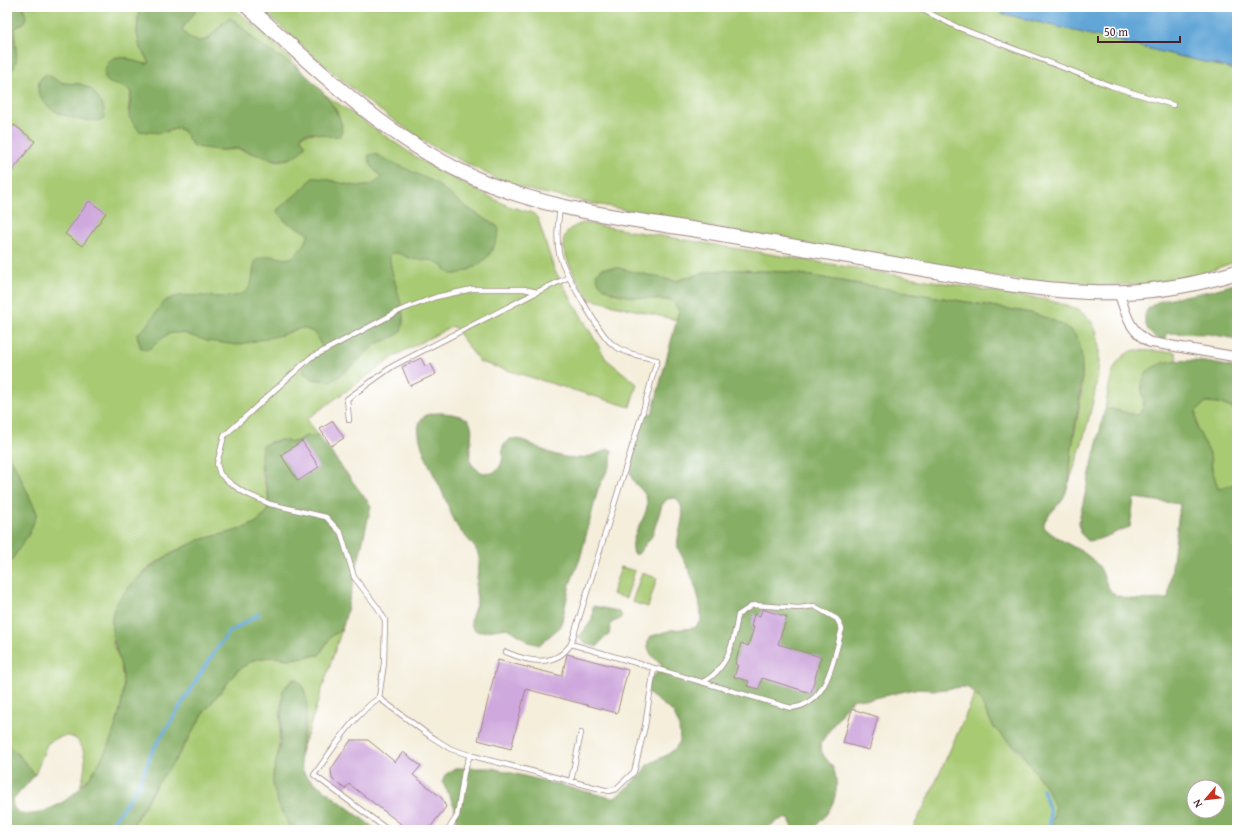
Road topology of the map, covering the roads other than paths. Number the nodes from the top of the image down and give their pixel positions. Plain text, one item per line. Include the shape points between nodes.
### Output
1 (248, 7) edge
2 (917, 7) edge
3 (1173, 106) dead end
4 (561, 205) junction
5 (1237, 272) edge
6 (569, 277) junction
7 (537, 292) junction
8 (1119, 293) junction
9 (1237, 357) edge
10 (349, 420) dead end
11 (571, 644) junction
12 (506, 652) dead end
13 (654, 668) junction
14 (703, 682) junction
15 (379, 698) junction
16 (581, 733) dead end
17 (470, 755) junction
18 (571, 781) junction
19 (388, 830) edge
20 (448, 830) edge

1 - 4 main road via 357,103 401,136 481,181
2 - 3 lane via 957,27 1111,86
4 - 6 lane via 556,230 559,254
4 - 8 main road via 1002,283 1059,291
5 - 8 main road via 1171,288
6 - 7 lane
6 - 11 lane via 611,343 621,350 657,360
7 - 10 lane via 393,366 347,399
7 - 15 lane via 524,289 472,290 436,297 401,310 310,358 224,436 217,464 220,474 230,483 270,504 326,517 341,533 354,577 385,620 384,663
8 - 9 street via 1129,322 1137,334 1149,342
11 - 12 lane via 564,654 542,661 519,658
11 - 13 lane
13 - 14 lane
13 - 18 lane via 645,726 634,772 621,785 609,791
14 - 14 lane via 791,708 802,706 816,698 824,685 842,629 837,619 814,606 799,608 753,605 738,616 734,638 725,662
15 - 17 lane via 430,736 451,749
15 - 19 lane via 359,715 314,775
16 - 18 lane
17 - 18 lane
17 - 20 lane via 464,772 457,816

